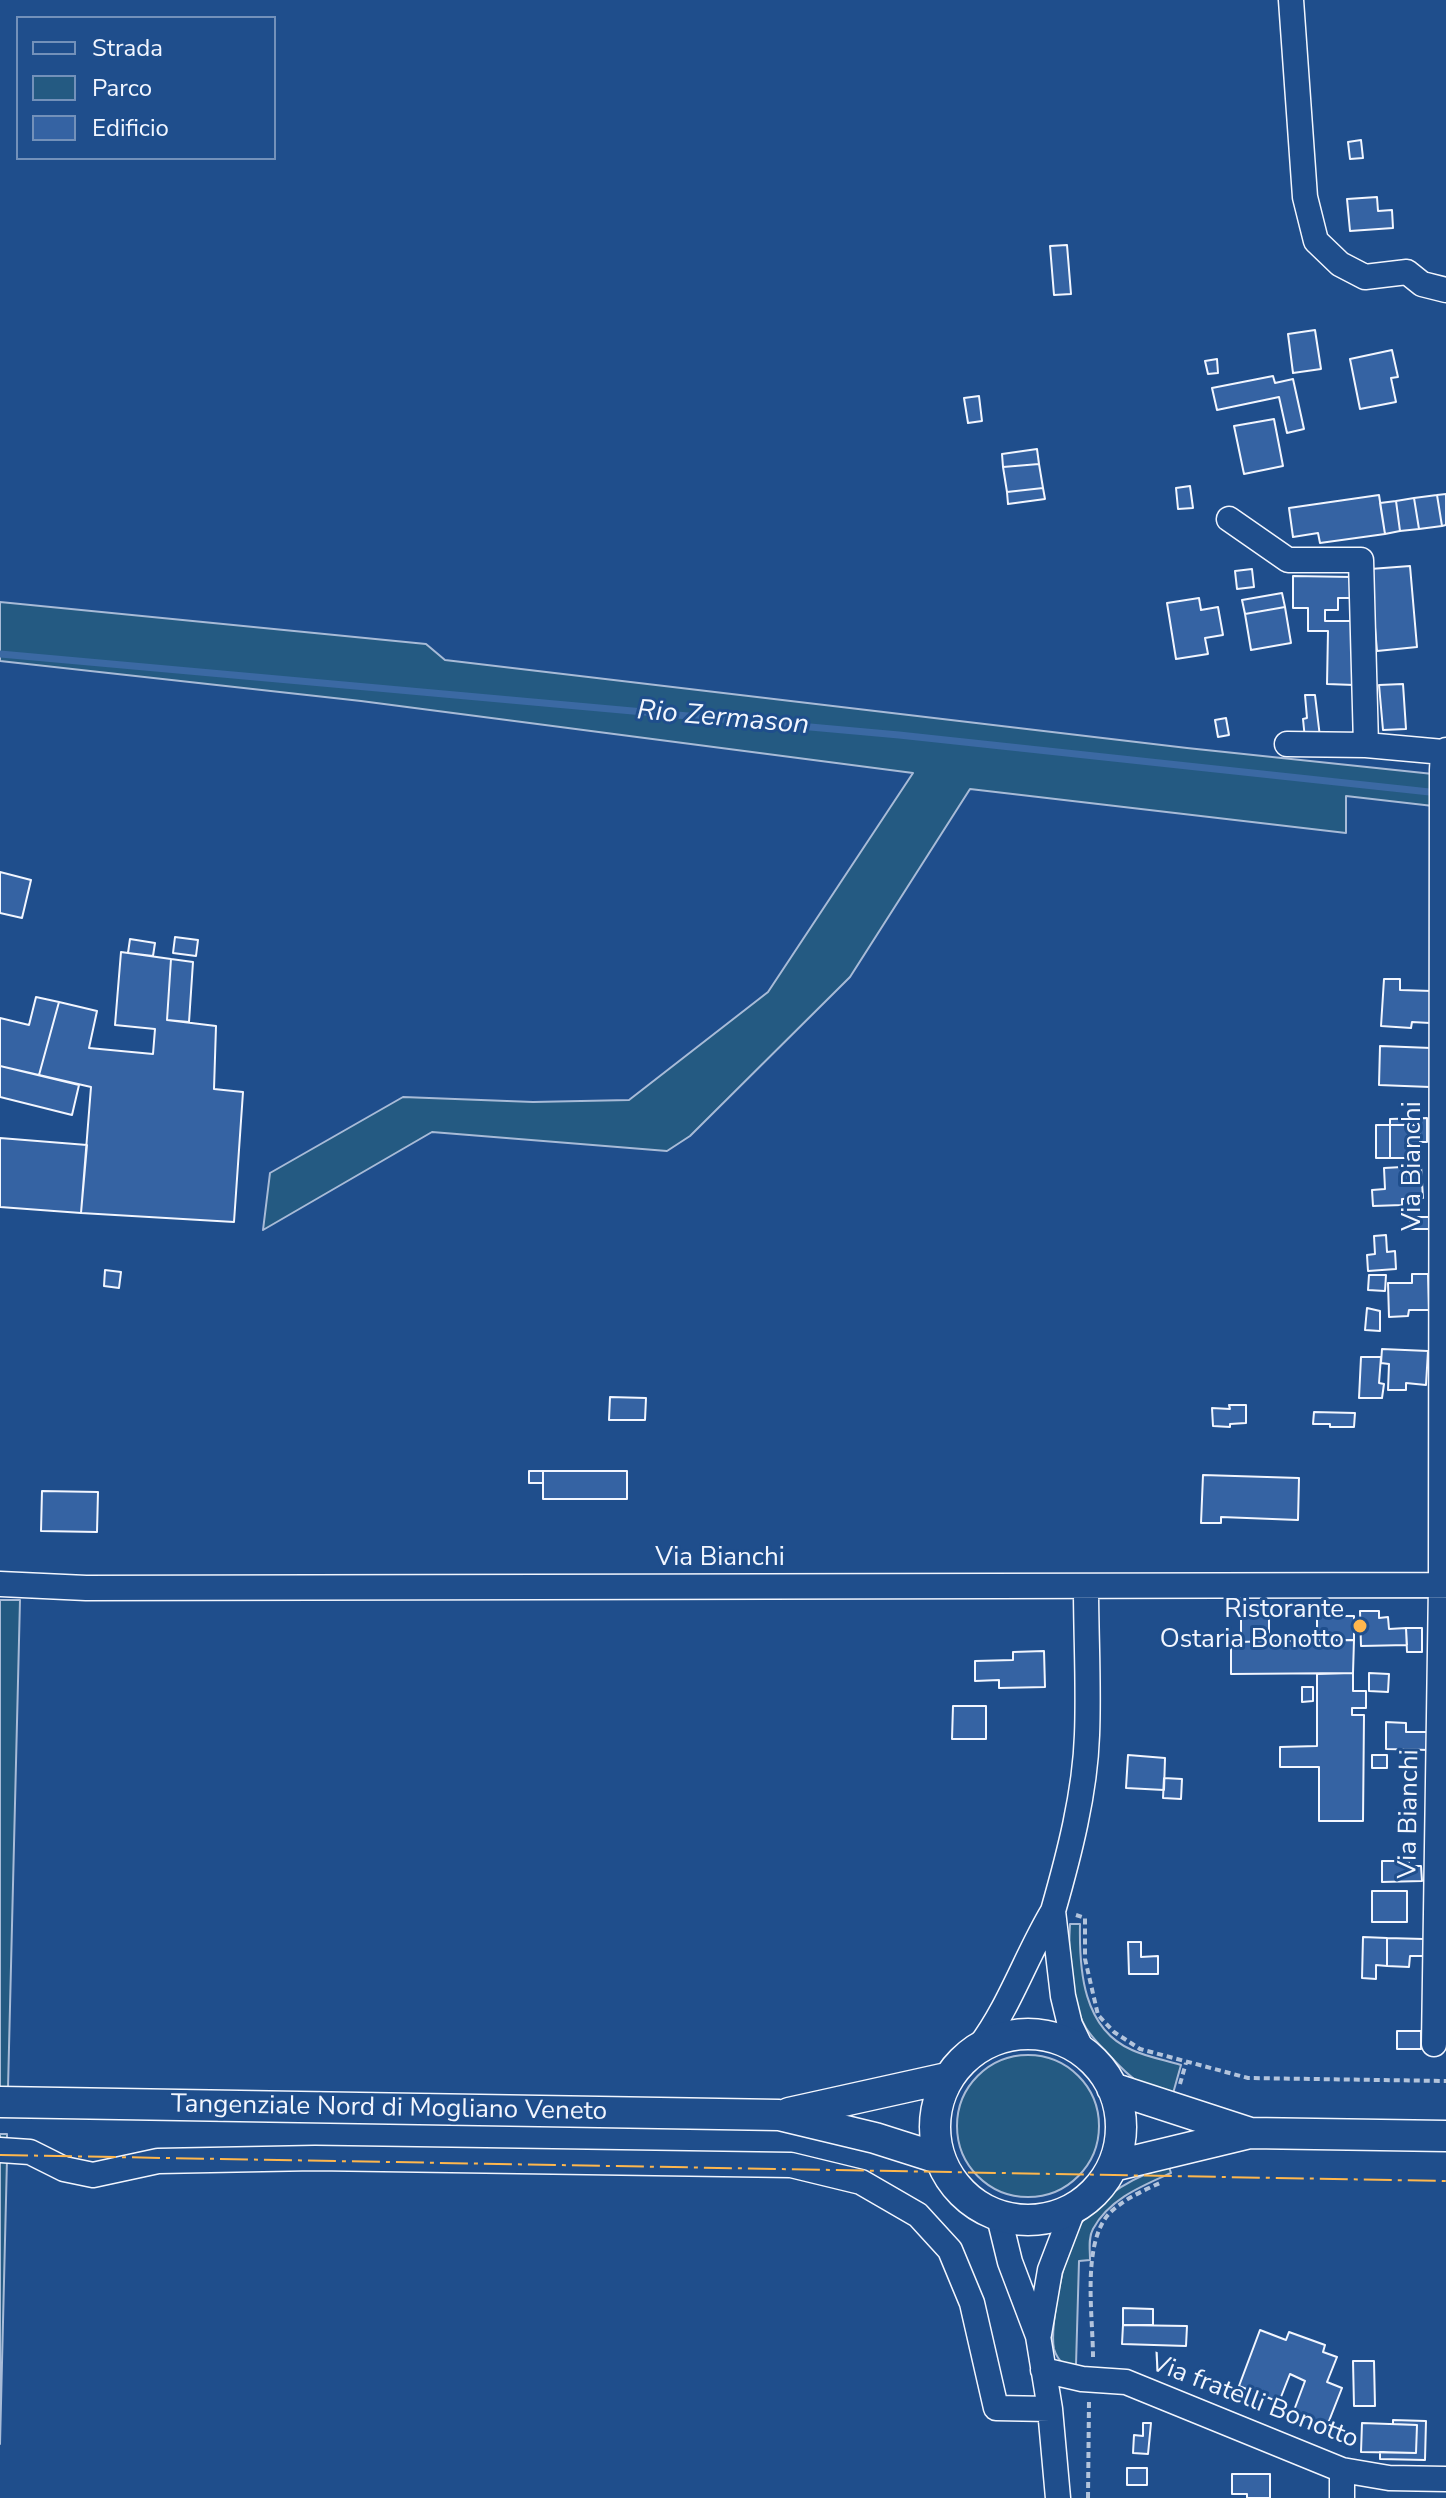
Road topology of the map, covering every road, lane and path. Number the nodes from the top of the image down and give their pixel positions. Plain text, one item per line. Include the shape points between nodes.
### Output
1 (1291, 0) edge
2 (1446, 290) edge
3 (1229, 519) dead end
4 (1287, 744) dead end
5 (1366, 745) junction
6 (1444, 757) edge
7 (0, 1584) edge
8 (1444, 1585) edge
9 (1086, 1587) junction
10 (1062, 1880) junction
11 (1053, 1911) junction
12 (1434, 2044) dead end
13 (979, 2047) junction
14 (1083, 2052) junction
15 (1186, 2063) junction
16 (947, 2078) junction
17 (1446, 2081) edge
18 (1179, 2087) dead end
19 (1112, 2088) junction
20 (0, 2102) edge
21 (779, 2115) junction
22 (1250, 2133) junction
23 (1446, 2136) edge
24 (0, 2150) edge
25 (938, 2158) junction
26 (1113, 2166) junction
27 (1161, 2182) dead end
28 (1073, 2210) junction
29 (999, 2217) junction
30 (1038, 2336) junction
31 (1094, 2366) dead end
32 (1043, 2370) junction
33 (1094, 2395) dead end
34 (1050, 2409) junction
35 (1342, 2470) junction
36 (1446, 2479) edge
37 (1058, 2498) edge
38 (1088, 2498) edge
39 (1342, 2498) edge

1 - 2 street via 1305,197 1316,241 1340,264 1365,277 1407,272 1422,284
3 - 5 street via 1288,560 1361,560
4 - 5 street
5 - 6 street
6 - 8 street, Via Bianchi
7 - 9 street, Via Bianchi
8 - 9 street, Via Bianchi
8 - 12 street, Via Bianchi
9 - 10 street via 1087,1736
10 - 11 street
10 - 15 path via 1069,1913 1085,1918 1085,1959 1098,2015 1140,2049
11 - 13 street via 1001,2016
11 - 14 street via 1063,1996
13 - 14 main road via 999,2038 1043,2035
13 - 16 main road
14 - 19 main road
15 - 17 path via 1248,2078
15 - 18 path
16 - 21 main road
16 - 25 main road via 933,2128
19 - 22 main road
19 - 26 main road via 1121,2127
20 - 21 main road, Tangenziale Nord di Mogliano Veneto
21 - 25 main road
22 - 23 main road
22 - 26 main road
24 - 34 street via 30,2152 64,2169 93,2175 158,2161 315,2158 791,2165 833,2175 861,2182 918,2215 950,2250 972,2303 996,2408
25 - 29 main road via 971,2203
26 - 28 main road via 1096,2191
27 - 31 path via 1109,2214 1095,2234
28 - 29 main road via 1049,2219
28 - 30 street via 1050,2270
29 - 30 street
30 - 32 street
32 - 34 street
32 - 35 street, Via fratelli Bonotto via 1126,2382
33 - 38 path via 1089,2399
34 - 37 street
35 - 36 street, Via fratelli Bonotto
35 - 39 street

